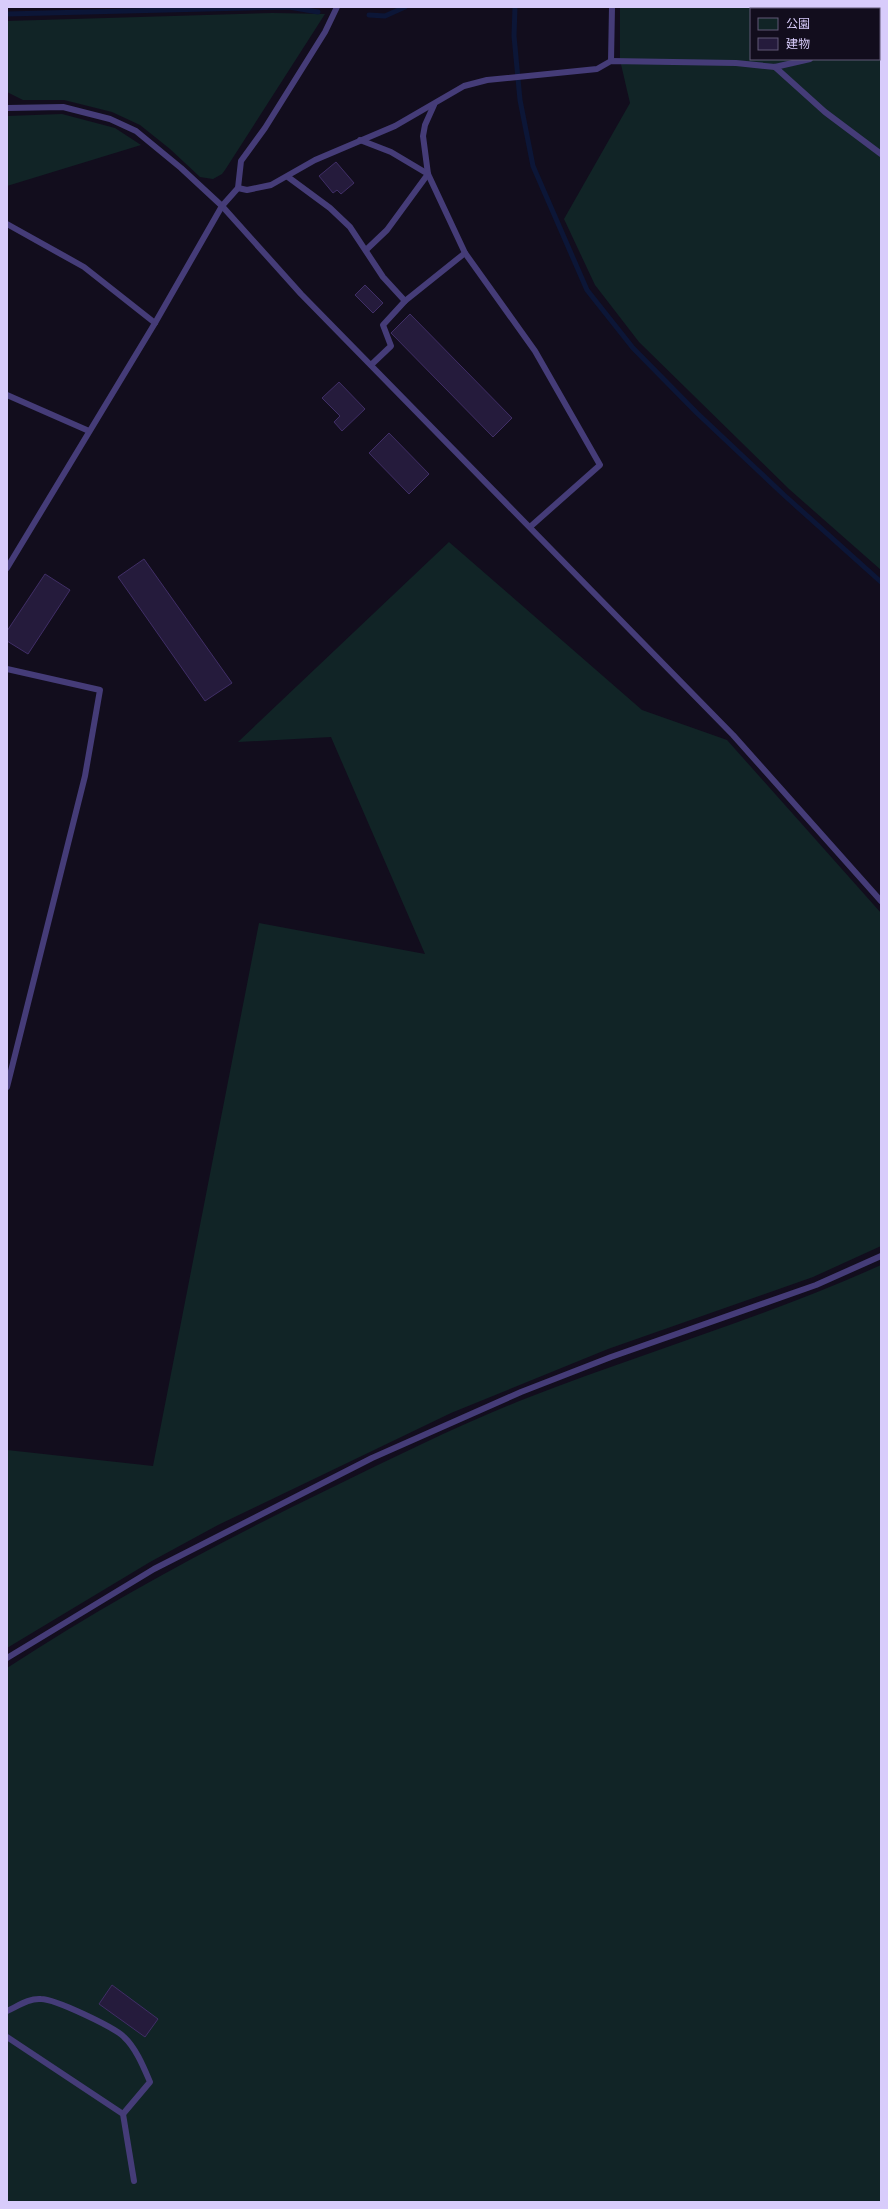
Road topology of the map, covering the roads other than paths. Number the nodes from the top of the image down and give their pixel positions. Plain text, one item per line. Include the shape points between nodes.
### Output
1 (337, 7) edge
2 (612, 7) edge
3 (611, 60) junction
4 (806, 60) edge
5 (775, 67) junction
6 (434, 105) junction
7 (7, 108) edge
8 (360, 140) junction
9 (881, 154) edge
10 (428, 174) junction
11 (288, 177) junction
12 (238, 188) junction
13 (222, 206) junction
14 (7, 224) edge
15 (366, 250) junction
16 (465, 253) junction
17 (405, 301) junction
18 (155, 323) junction
19 (371, 364) junction
20 (7, 396) edge
21 (89, 432) junction
22 (530, 527) junction
23 (7, 568) edge
24 (7, 669) edge
25 (881, 901) edge
26 (10, 1060) edge
27 (7, 1087) edge
28 (881, 1256) edge
29 (7, 1658) edge
30 (7, 2011) edge
31 (7, 2037) edge
32 (123, 2114) junction
33 (134, 2180) dead end

1 - 12 lane via 325,32 265,128 241,161
2 - 3 lane
3 - 5 lane via 736,63
3 - 6 lane via 597,69 487,80 464,86
4 - 5 lane
5 - 9 lane via 825,112
6 - 8 lane via 395,126
6 - 10 lane via 423,136
7 - 13 lane via 63,107 118,122 136,131 165,154
8 - 10 lane via 391,152
8 - 11 lane via 315,160
10 - 15 lane via 386,230
10 - 16 lane
11 - 12 lane via 260,188
11 - 15 lane via 341,217
12 - 13 lane
13 - 18 lane
13 - 19 lane via 301,294
14 - 18 lane via 84,267
15 - 17 lane via 383,277
16 - 17 lane
16 - 22 lane via 535,351 600,465
17 - 19 lane via 383,325 391,346
18 - 21 lane
19 - 22 lane
20 - 21 lane
21 - 23 lane
22 - 25 lane via 733,735
24 - 26 lane via 100,690 85,776
26 - 27 lane
28 - 29 lane via 816,1285 611,1357 521,1392 379,1455 154,1569
30 - 32 lane via 31,2000 43,1999 90,2017 124,2037 144,2067 150,2082
31 - 32 lane
32 - 33 lane

